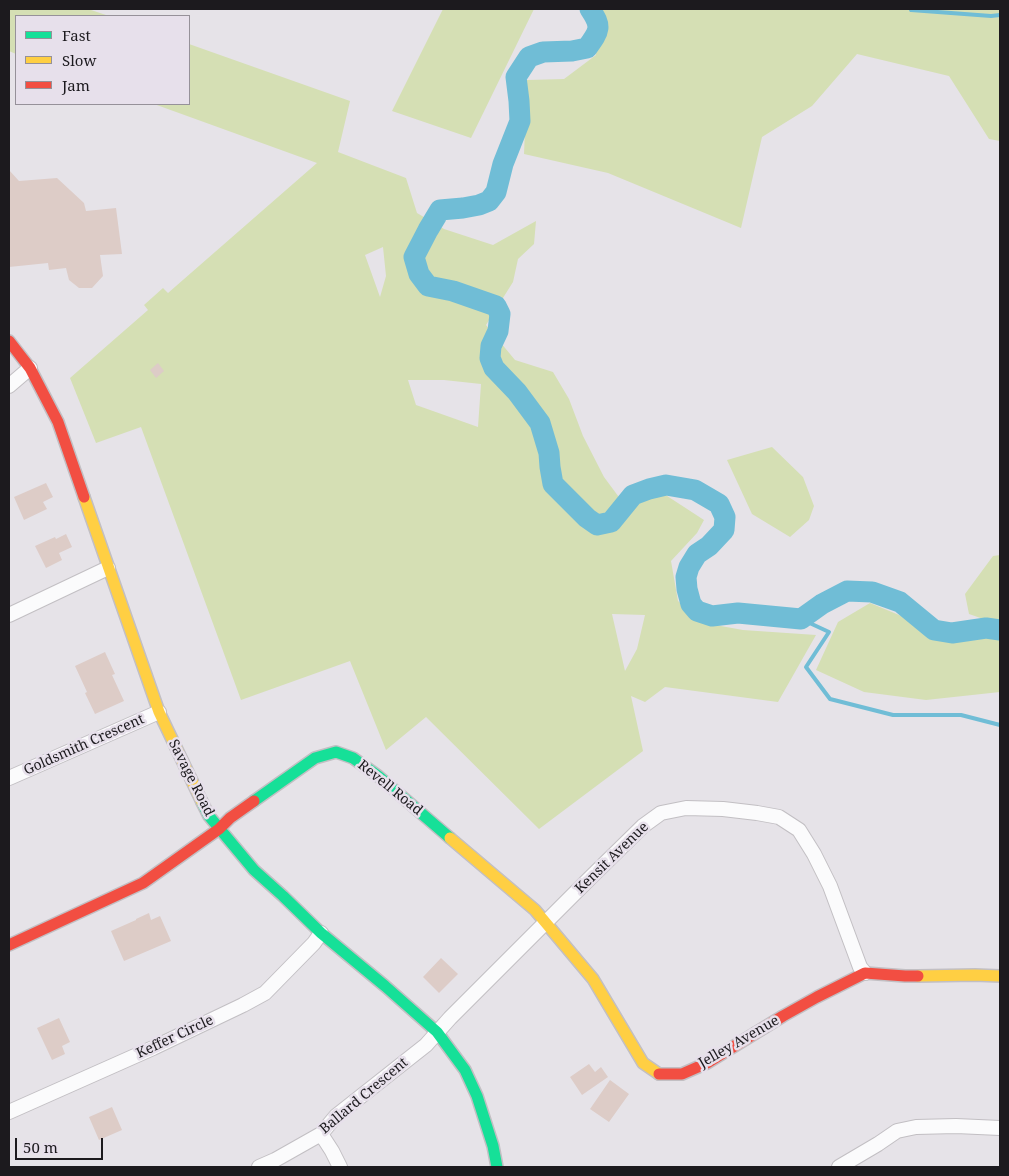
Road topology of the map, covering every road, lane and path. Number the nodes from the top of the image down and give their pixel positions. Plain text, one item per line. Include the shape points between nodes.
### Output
1 (9, 341) edge
2 (30, 368) junction
3 (9, 386) edge
4 (108, 568) junction
5 (9, 615) edge
6 (159, 712) junction
7 (9, 778) edge
8 (219, 829) junction
9 (546, 923) junction
10 (321, 933) junction
11 (9, 945) edge
12 (865, 974) junction
13 (1000, 976) edge
14 (437, 1032) junction
15 (9, 1112) edge
16 (1000, 1128) edge
17 (321, 1134) junction
18 (259, 1167) edge
19 (340, 1167) edge
20 (497, 1167) edge
21 (839, 1167) edge

1 - 2 street, Savage Road
2 - 3 street
2 - 4 street, Savage Road via 58,422
4 - 5 street
4 - 6 street, Savage Road
6 - 7 street, Goldsmith Crescent
6 - 8 street, Savage Road via 202,804
8 - 9 street, Revell Road via 314,758 336,752 353,758 378,776 535,910
8 - 10 street, Savage Road via 254,870
8 - 11 street via 143,883
9 - 12 street, Jelley Avenue via 593,979 643,1063 660,1074 682,1074 706,1063 783,1016
9 - 12 street, Kensit Avenue via 643,826 661,814 686,808 757,813 779,817 799,830 830,886
9 - 14 street, Kensit Avenue
10 - 14 street, Savage Road
10 - 15 street, Keffer Circle via 265,993 243,1006
12 - 13 street, Jelley Avenue
14 - 17 street, Ballard Crescent via 426,1045 336,1116
14 - 20 street, Savage Road via 465,1070 477,1096
16 - 21 street via 916,1127 897,1131
17 - 18 street, Ballard Crescent
17 - 19 street

